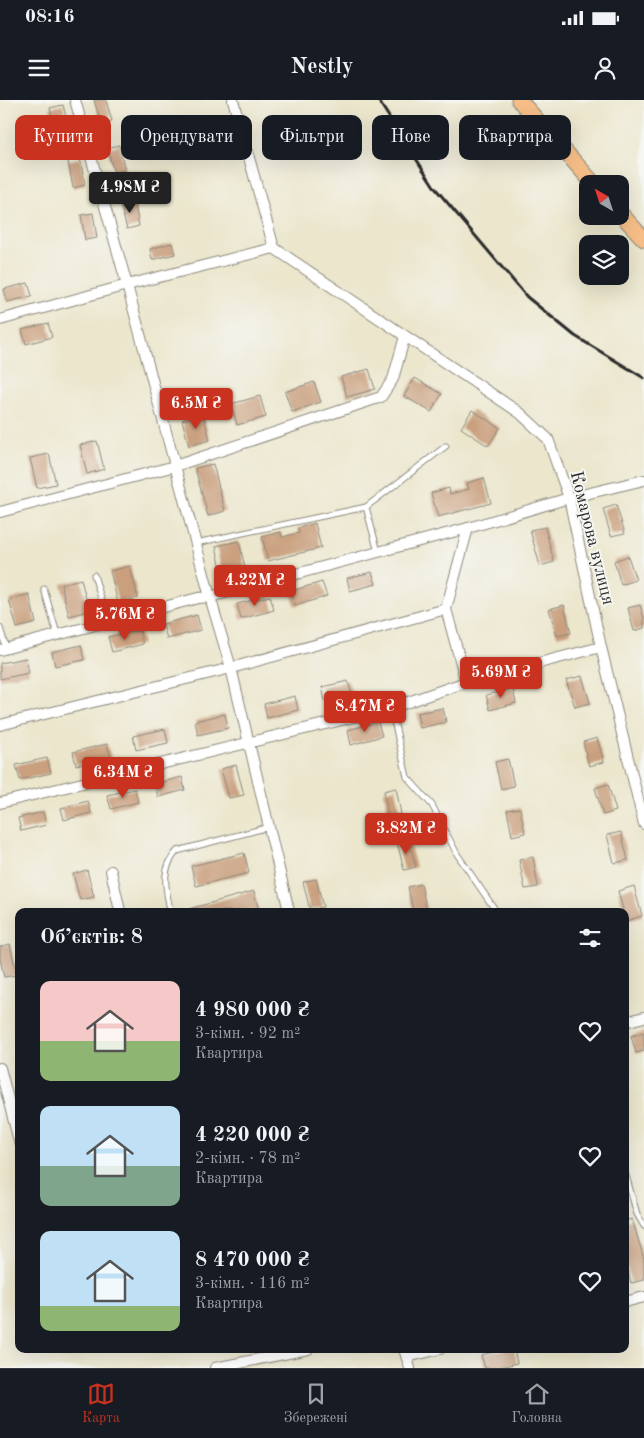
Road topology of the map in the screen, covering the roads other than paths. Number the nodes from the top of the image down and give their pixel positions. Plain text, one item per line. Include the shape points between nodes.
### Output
1 (75, 100) edge
2 (233, 100) edge
3 (519, 100) edge
4 (586, 175) edge
5 (629, 223) edge
6 (644, 239) edge
7 (274, 248) junction
8 (127, 286) junction
9 (0, 320) edge
10 (405, 336) junction
11 (446, 446) dead end
12 (175, 466) junction
13 (644, 480) edge
14 (569, 498) junction
15 (366, 506) junction
16 (0, 512) edge
17 (468, 528) junction
18 (195, 543) junction
19 (378, 552) junction
20 (94, 575) dead end
21 (44, 589) dead end
22 (210, 597) junction
23 (446, 609) junction
24 (108, 622) junction
25 (0, 628) edge
26 (57, 635) junction
27 (601, 646) junction
28 (3, 649) edge
29 (231, 668) junction
30 (466, 682) junction
31 (391, 708) junction
32 (0, 726) edge
33 (250, 741) junction
34 (0, 803) edge
35 (644, 824) edge
36 (269, 827) junction
37 (111, 871) dead end
38 (119, 908) edge
39 (170, 908) edge
40 (288, 908) edge
41 (494, 908) edge
42 (644, 1017) edge
43 (629, 1021) edge
44 (0, 1068) edge
45 (15, 1126) edge
46 (629, 1187) edge
47 (644, 1226) edge
48 (644, 1297) edge
49 (629, 1301) edge
50 (283, 1353) edge
51 (405, 1353) edge
52 (277, 1354) joint
53 (215, 1368) edge
54 (410, 1368) edge

1 - 8 street
2 - 7 street
3 - 4 main road
5 - 6 main road
7 - 8 street
7 - 10 street, Комарова вулиця
8 - 9 street
8 - 12 street
10 - 12 street via 394,379 381,397
10 - 14 street, Комарова вулиця via 520,413 548,439
11 - 15 lane
12 - 16 street
12 - 18 street
13 - 14 street
14 - 17 street
14 - 27 street, Комарова вулиця
15 - 18 lane
15 - 19 lane
17 - 19 street
17 - 23 street
18 - 22 street
19 - 22 street
20 - 24 lane
21 - 26 lane
22 - 24 street
22 - 29 street
23 - 29 street
23 - 30 street
24 - 26 street
25 - 28 lane
26 - 28 street
27 - 30 street
27 - 35 street, Комарова вулиця
29 - 32 street
29 - 33 street
30 - 31 street
31 - 33 street
31 - 41 lane via 407,777 432,805 457,854
33 - 34 street
33 - 36 street
36 - 39 lane via 177,851 168,862 165,881
36 - 40 street
37 - 38 street
42 - 43 street
44 - 45 street
46 - 47 lane via 636,1214
48 - 49 street
50 - 52 street
51 - 54 street
52 - 53 street

